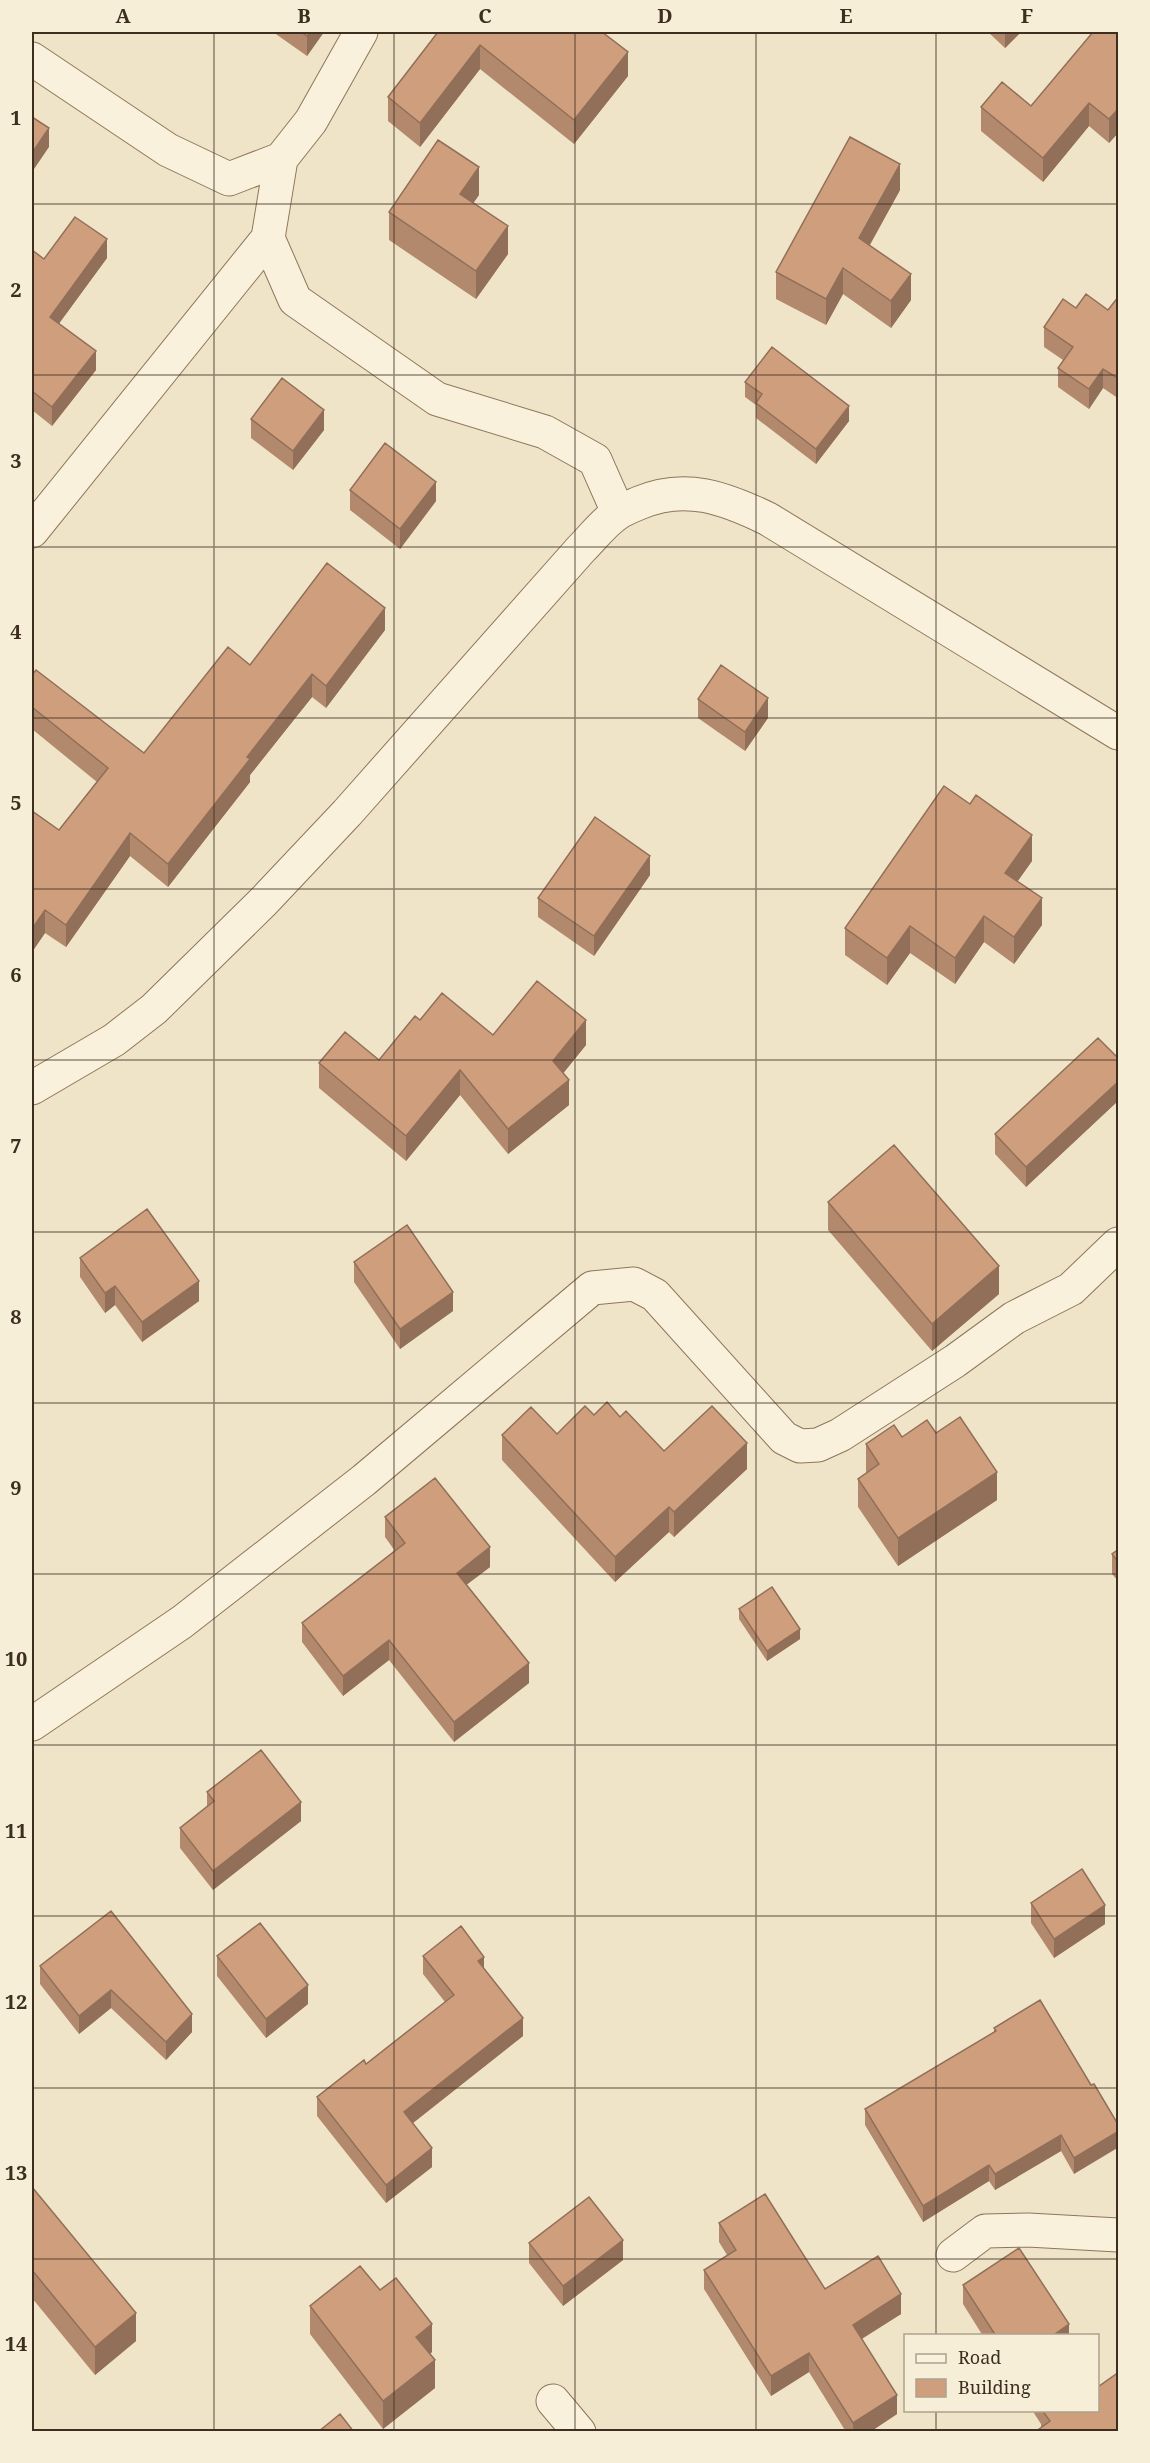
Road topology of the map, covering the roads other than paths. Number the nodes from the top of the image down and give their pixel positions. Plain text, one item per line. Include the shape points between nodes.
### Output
1 (361, 32) edge
2 (32, 59) edge
3 (281, 159) junction
4 (268, 238) junction
5 (618, 512) junction
6 (32, 531) edge
7 (1119, 733) edge
8 (32, 1088) edge
9 (1119, 1244) edge
10 (32, 1724) edge
11 (1119, 2235) edge
12 (953, 2255) dead end
13 (553, 2401) dead end
14 (579, 2432) edge

1 - 3 street via 310,121
2 - 3 street via 168,150 230,179
3 - 4 street
4 - 5 street via 295,300 437,399 545,432 595,460
4 - 6 street
5 - 7 street via 655,496 680,492 737,504 768,519
5 - 8 street via 264,901 154,1009 114,1040
9 - 10 street via 1071,1288 1014,1317 955,1361 818,1445 800,1446 784,1438 656,1295 634,1284 591,1288 364,1480 219,1594
11 - 12 street via 985,2231
13 - 14 street

